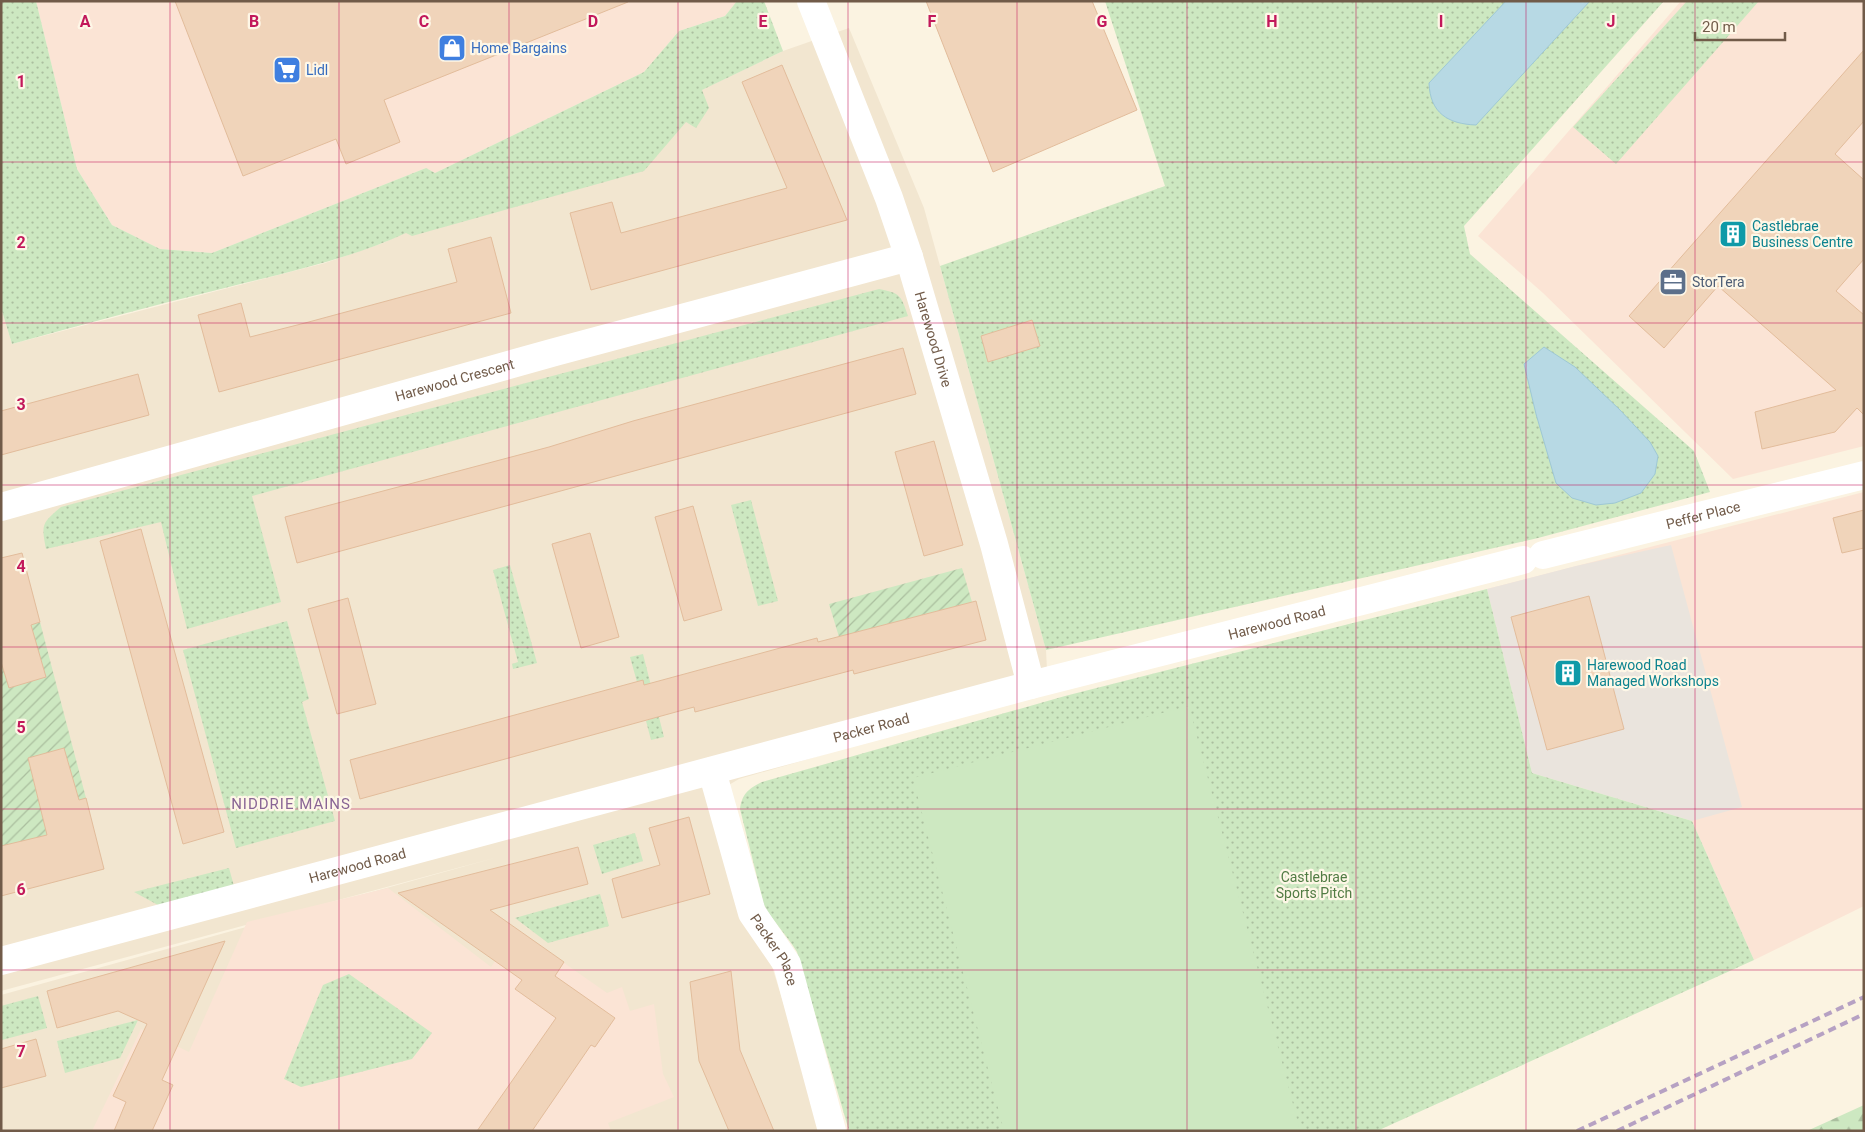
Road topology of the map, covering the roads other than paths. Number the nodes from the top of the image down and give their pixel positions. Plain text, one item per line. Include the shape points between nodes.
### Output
1 (811, 1) edge
2 (909, 257) junction
3 (1864, 475) edge
4 (1, 507) edge
5 (1533, 557) joint
6 (1031, 685) junction
7 (712, 771) junction
8 (1, 961) edge
9 (832, 1131) edge

1 - 2 street, Harewood Drive
2 - 4 street, Harewood Crescent
2 - 6 street, Harewood Drive via 994,544
3 - 5 street, Peffer Place
5 - 6 street, Harewood Road
6 - 7 street, Packer Road
7 - 8 street, Harewood Road
7 - 9 street, Packer Place via 752,912 787,964

